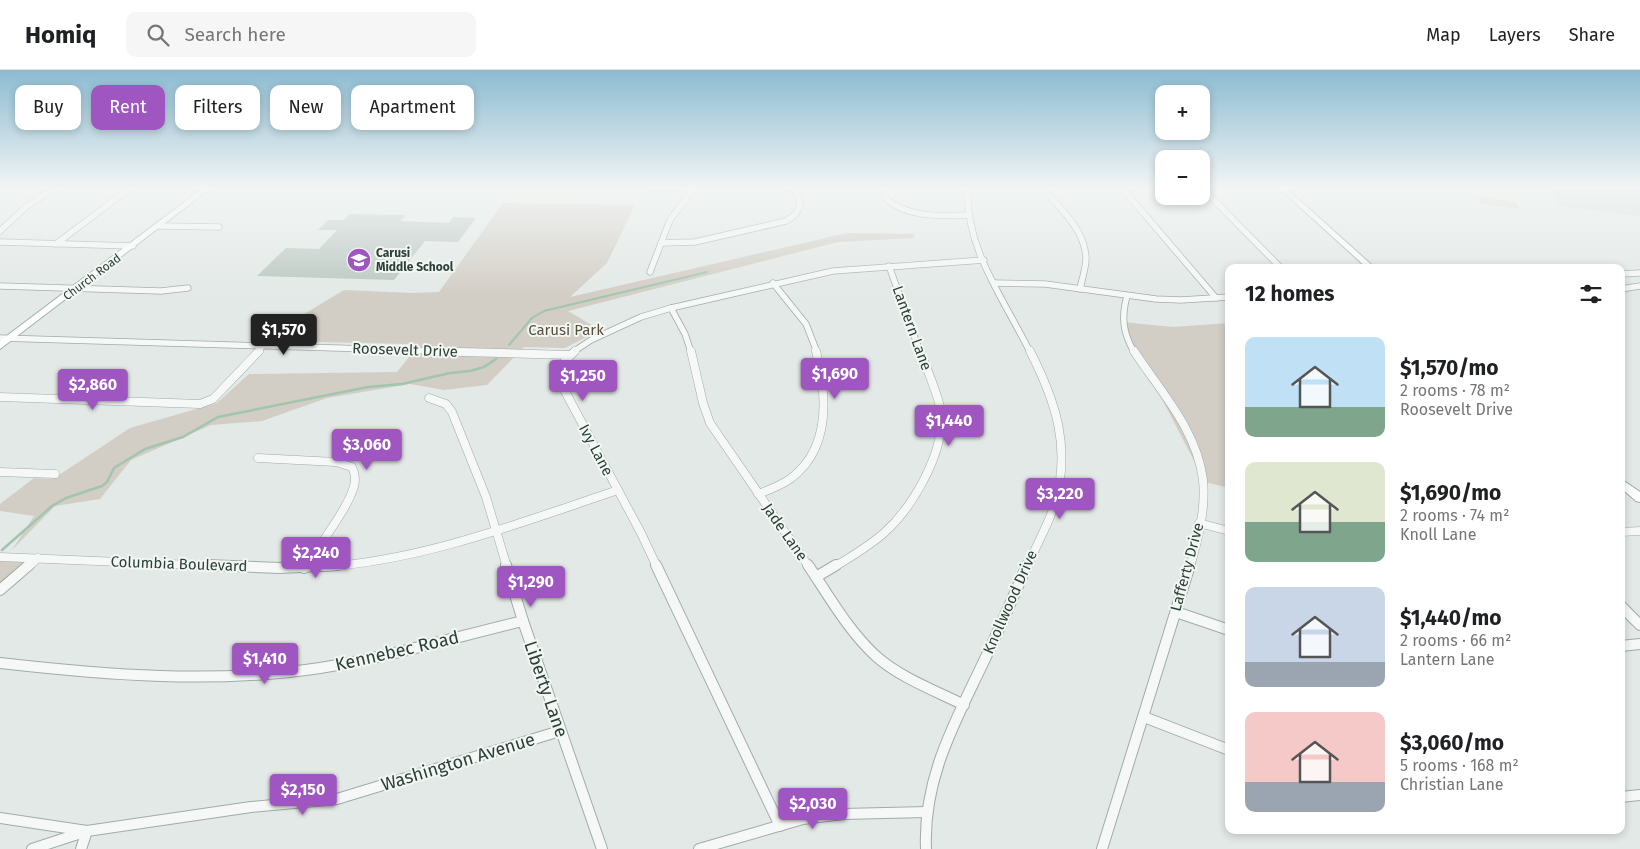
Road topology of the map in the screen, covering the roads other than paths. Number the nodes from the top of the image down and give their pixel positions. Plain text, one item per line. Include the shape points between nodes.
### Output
1 (82, 224) edge
2 (668, 224) edge
3 (771, 224) edge
4 (969, 224) edge
5 (1072, 224) edge
6 (1153, 224) edge
7 (1238, 224) edge
8 (1323, 224) edge
9 (159, 226) joint
10 (219, 227) dead end
11 (0, 242) edge
12 (661, 242) junction
13 (56, 244) junction
14 (133, 246) junction
15 (984, 260) junction
16 (1277, 264) edge
17 (1368, 264) edge
18 (889, 266) junction
19 (650, 272) dead end
20 (1640, 273) edge
21 (1625, 274) edge
22 (774, 283) junction
23 (994, 283) junction
24 (0, 286) edge
25 (1640, 286) edge
26 (77, 288) junction
27 (188, 288) dead end
28 (1625, 288) edge
29 (1080, 289) junction
30 (1127, 296) junction
31 (1225, 297) edge
32 (1216, 298) junction
33 (671, 308) junction
34 (0, 338) edge
35 (10, 338) junction
36 (264, 345) junction
37 (0, 346) edge
38 (569, 355) junction
39 (0, 397) edge
40 (429, 398) dead end
41 (258, 458) dead end
42 (0, 472) edge
43 (55, 474) dead end
44 (1625, 485) edge
45 (618, 490) junction
46 (758, 494) junction
47 (1640, 498) edge
48 (1199, 523) junction
49 (496, 530) junction
50 (1225, 530) edge
51 (1640, 531) edge
52 (1625, 532) edge
53 (0, 557) edge
54 (38, 558) junction
55 (304, 568) junction
56 (816, 577) junction
57 (0, 590) edge
58 (1625, 610) edge
59 (1176, 612) junction
60 (523, 621) junction
61 (1640, 625) edge
62 (1225, 629) edge
63 (1640, 644) edge
64 (1625, 646) edge
65 (0, 664) edge
66 (964, 705) junction
67 (1144, 717) junction
68 (560, 731) junction
69 (1225, 748) edge
70 (1640, 795) edge
71 (1625, 797) edge
72 (927, 812) junction
73 (0, 818) edge
74 (780, 826) junction
75 (87, 831) junction
76 (32, 849) edge
77 (81, 849) edge
78 (602, 849) edge
79 (700, 849) edge
80 (926, 849) edge
81 (1102, 849) edge

1 - 13 street
2 - 12 street
3 - 12 street via 694,242
4 - 15 street, Knollwood Drive
5 - 29 street via 1083,241 1086,259
6 - 32 street
7 - 16 street
8 - 17 main road
9 - 10 street
9 - 14 main road, Church Road
11 - 13 street
12 - 19 street
13 - 14 street
14 - 26 main road, Church Road
15 - 18 street
15 - 23 street, Knollwood Drive
18 - 22 street via 833,271
18 - 56 street, Lantern Lane via 940,410 938,445 920,485 886,531 873,543
20 - 21 street
22 - 33 street
22 - 46 street via 813,339 825,413 815,445 802,468 790,479
23 - 29 street via 1045,284
23 - 66 street, Knollwood Drive via 1056,411 1063,458 1054,506
24 - 26 street
25 - 28 street
26 - 27 street via 161,291
26 - 35 main road, Church Road
29 - 30 street
30 - 32 street via 1181,300
30 - 48 street, Lafferty Drive via 1123,323 1130,345 1192,441 1203,480 1204,500
31 - 32 street
33 - 38 street via 641,317 592,340
33 - 46 street, Jade Lane via 689,343 703,407 710,423
34 - 35 street, Roosevelt Drive
35 - 36 street, Roosevelt Drive
35 - 37 main road, Church Road
36 - 38 street, Roosevelt Drive
36 - 39 street via 213,399 200,404
38 - 45 street, Ivy Lane via 559,367 560,382
40 - 49 street, Liberty Lane via 446,404 452,412
41 - 55 street via 336,462 352,467 356,473 351,496
42 - 43 street
44 - 47 main road
45 - 49 street, Columbia Boulevard
45 - 74 street, Ivy Lane
46 - 56 street, Jade Lane
48 - 50 street
48 - 59 street, Lafferty Drive
49 - 55 street, Columbia Boulevard via 376,560
49 - 60 street, Liberty Lane
51 - 52 street
53 - 54 street, Columbia Boulevard
54 - 55 street, Columbia Boulevard
54 - 57 street
56 - 66 street, Jade Lane via 850,626 877,657 899,672
58 - 61 street
59 - 62 street
59 - 67 street, Lafferty Drive
60 - 65 street, Kennebec Road via 351,663 276,672 128,674
60 - 68 street, Liberty Lane
63 - 64 street
66 - 72 street, Knollwood Drive via 943,749
67 - 69 street
67 - 81 street, Lafferty Drive
68 - 75 street, Washington Avenue via 337,799 251,807
68 - 78 street, Liberty Lane
70 - 71 street
72 - 74 street via 843,814 803,819
72 - 80 street, Knollwood Drive
73 - 75 street
74 - 79 street
75 - 76 street, Washington Avenue
75 - 77 street

